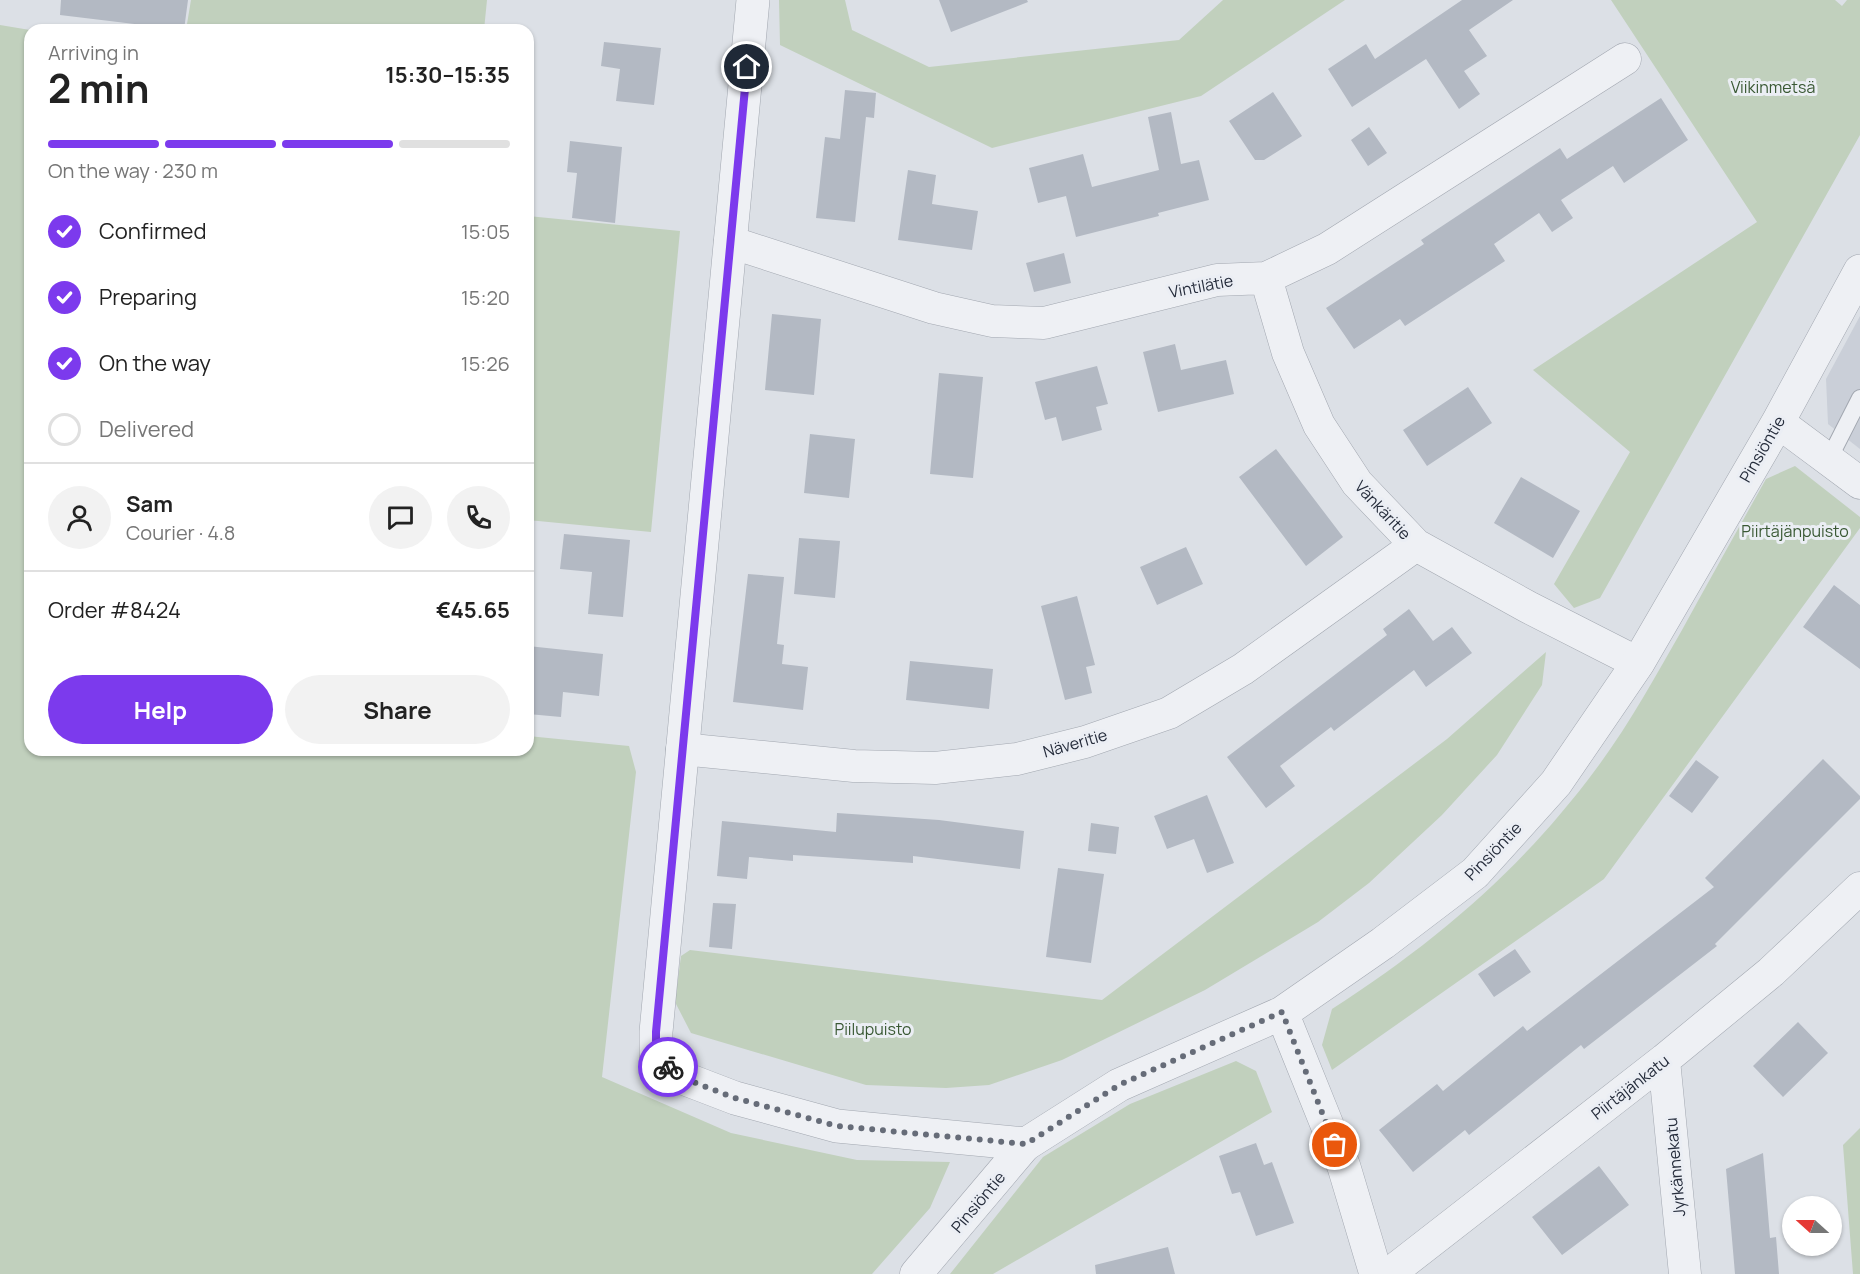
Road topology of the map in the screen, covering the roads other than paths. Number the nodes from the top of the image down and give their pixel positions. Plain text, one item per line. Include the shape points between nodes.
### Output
1 (753, 0) edge
2 (1625, 58) dead end
3 (730, 242) junction
4 (1860, 271) edge
5 (1266, 278) junction
6 (1860, 398) edge
7 (1778, 422) junction
8 (1829, 459) junction
9 (1860, 483) edge
10 (1416, 545) junction
11 (1638, 663) junction
12 (682, 749) junction
13 (1860, 888) edge
14 (1282, 1012) junction
15 (1665, 1060) junction
16 (1026, 1144) junction
17 (916, 1274) edge
18 (1376, 1274) edge
19 (1389, 1274) edge
20 (1685, 1274) edge

1 - 3 street
2 - 5 street, Vintilätie via 1327,249
3 - 5 street, Vintilätie via 934,308 992,321 1044,323 1217,280
3 - 12 street
4 - 7 street, Pinsiöntie
5 - 10 street, Vänkäritie via 1288,353 1319,425 1357,483
6 - 8 lane
7 - 8 street
7 - 11 street, Pinsiöntie
8 - 9 street
10 - 11 street, Vänkäritie
10 - 12 street, Näveritie via 1243,669 1178,708 1085,742 1017,759 935,768 854,766
11 - 14 street, Pinsiöntie via 1556,783 1474,873 1383,943
12 - 16 street via 656,1054 675,1075 735,1098 837,1126
13 - 15 street, Piirtäjänkatu via 1772,972
14 - 16 street, Pinsiöntie via 1119,1085
14 - 18 street via 1344,1167
15 - 19 street, Piirtäjänkatu
15 - 20 street, Jyrkännekatu
16 - 17 street, Pinsiöntie

